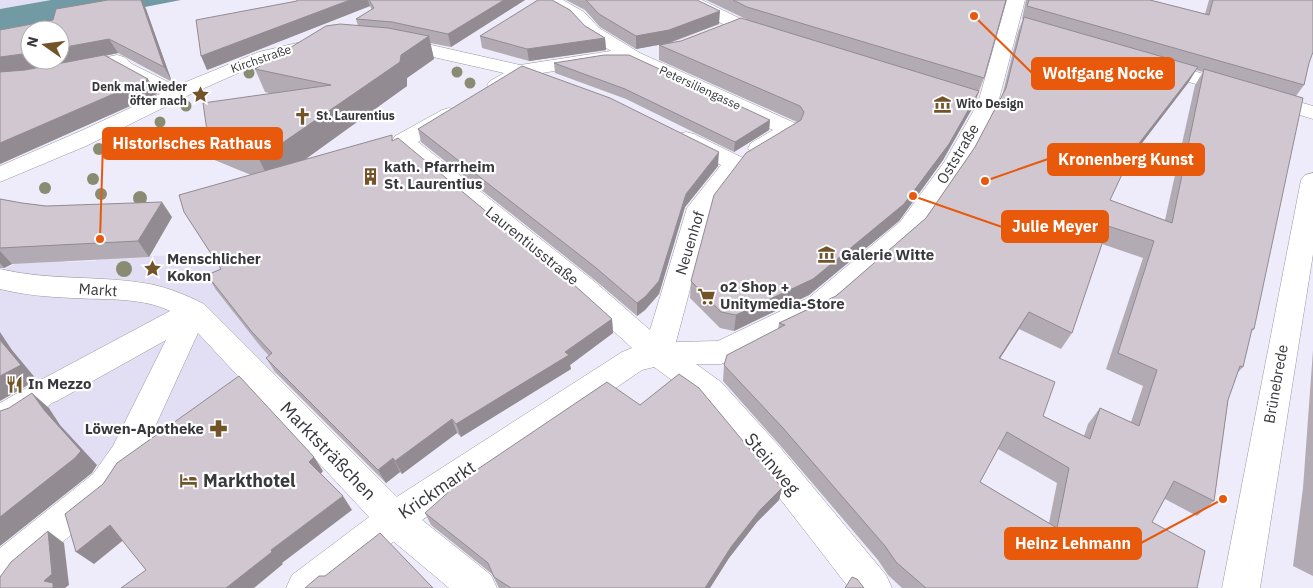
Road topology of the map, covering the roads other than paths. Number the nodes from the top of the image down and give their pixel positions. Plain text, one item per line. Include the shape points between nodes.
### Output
1 (689, 0) edge
2 (1016, 0) edge
3 (542, 2) edge
4 (714, 4) edge
5 (1008, 22) junction
6 (739, 25) junction
7 (1028, 28) edge
8 (721, 32) edge
9 (785, 39) edge
10 (339, 40) edge
11 (376, 41) edge
12 (472, 45) dead end
13 (663, 52) edge
14 (455, 55) junction
15 (634, 57) junction
16 (1142, 62) edge
17 (522, 70) junction
18 (62, 72) edge
19 (563, 84) edge
20 (176, 94) junction
21 (1313, 113) edge
22 (663, 127) edge
23 (735, 163) junction
24 (0, 175) edge
25 (1313, 180) edge
26 (0, 279) edge
27 (194, 311) junction
28 (721, 352) joint
29 (658, 354) junction
30 (262, 382) joint
31 (0, 419) edge
32 (394, 519) junction
33 (0, 578) edge
34 (304, 588) edge
35 (478, 588) edge
36 (873, 588) edge
37 (1241, 588) edge

1 - 4 street
2 - 5 street, Oststraße
3 - 15 street via 578,16 593,32
4 - 6 street
5 - 7 street
5 - 28 street, Oststraße via 956,163 909,228 820,304
6 - 8 street
6 - 9 street
10 - 20 street, Kirchstraße via 297,46
11 - 14 street
12 - 14 street
13 - 15 street
14 - 17 street
15 - 17 street via 604,57
15 - 23 street, Petersiliengasse via 789,129
16 - 21 street
17 - 19 street
17 - 29 street, Laurentiusstraße via 403,141 585,289
18 - 20 street via 117,61 124,68
20 - 24 street, Kirchstraße
22 - 23 street
23 - 29 street, Neuenhof via 699,208
25 - 37 street, Brünebrede
26 - 27 street, Markt via 43,287 141,293 179,301
27 - 30 street, Markt
27 - 31 street
27 - 33 street via 125,456 104,484 14,560
28 - 29 street, Krickmarkt
29 - 32 street, Krickmarkt via 633,360
29 - 36 street, Steinweg via 710,391
30 - 32 street, Marktsträßchen
32 - 34 street, Krickmarkt
32 - 35 street, Marktsträßchen

